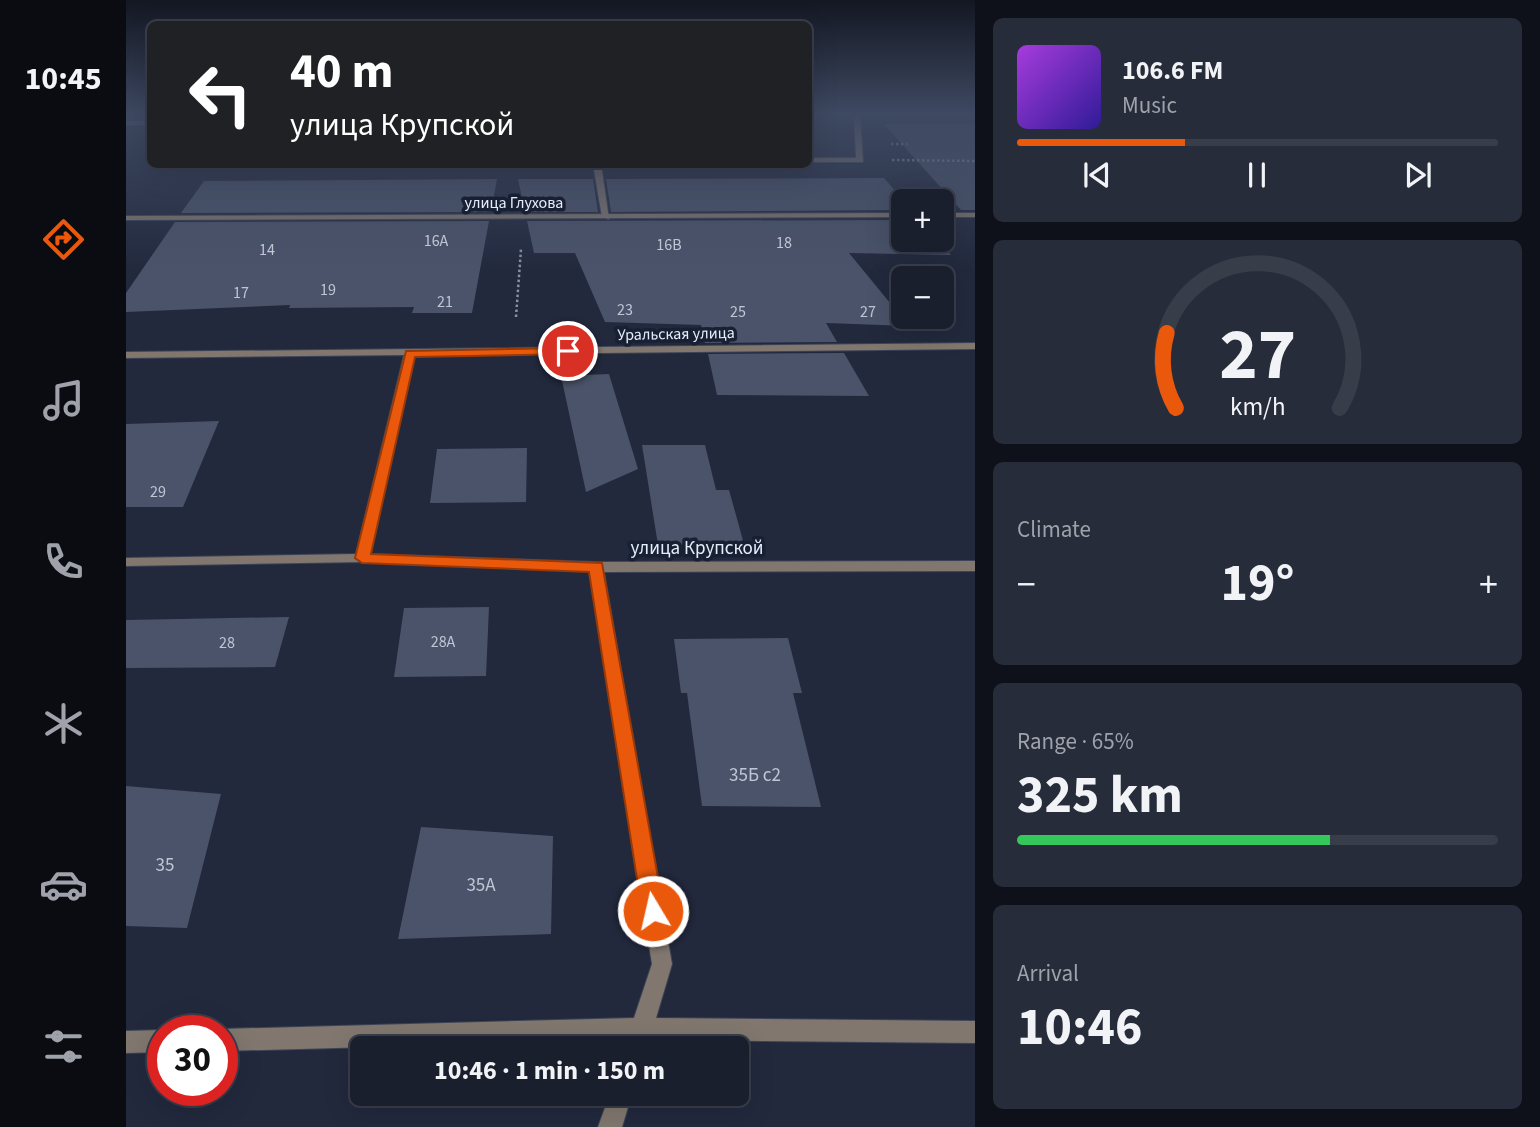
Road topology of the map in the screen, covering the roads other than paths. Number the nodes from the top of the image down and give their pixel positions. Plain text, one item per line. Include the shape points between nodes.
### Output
1 (598, 168) edge
2 (891, 215) edge
3 (954, 215) edge
4 (975, 215) edge
5 (606, 217) junction
6 (126, 218) edge
7 (975, 346) edge
8 (410, 354) junction
9 (126, 355) edge
10 (362, 558) junction
11 (126, 562) edge
12 (975, 566) edge
13 (596, 567) junction
14 (975, 1032) edge
15 (640, 1036) edge
16 (749, 1037) edge
17 (238, 1040) edge
18 (350, 1040) edge
19 (147, 1041) edge
20 (126, 1042) edge
21 (617, 1106) edge
22 (610, 1127) edge

1 - 5 street
2 - 5 street, улица Глухова
3 - 4 street
5 - 6 street, улица Глухова
7 - 8 street, Уральская улица
8 - 9 street, Уральская улица
8 - 10 street
10 - 11 street, улица Крупской
10 - 13 street, улица Крупской
12 - 13 street, улица Крупской
13 - 15 street via 662,964
14 - 16 street
17 - 18 street
19 - 20 street
21 - 22 street

